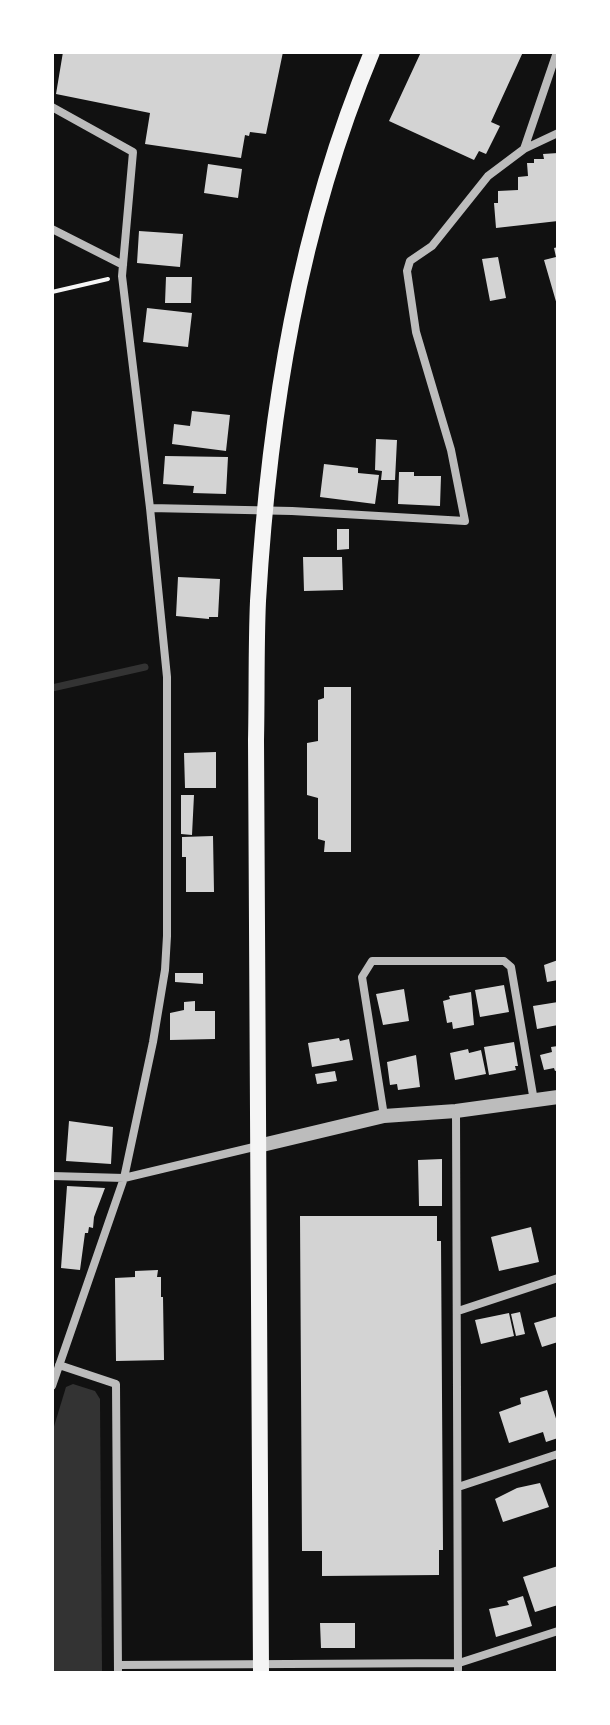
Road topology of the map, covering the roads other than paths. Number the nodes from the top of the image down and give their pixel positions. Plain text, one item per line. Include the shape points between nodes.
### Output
1 (372, 52) edge
2 (557, 52) edge
3 (52, 107) edge
4 (558, 133) edge
5 (524, 149) junction
6 (52, 229) edge
7 (123, 265) junction
8 (150, 508) junction
9 (266, 510) junction
10 (558, 1097) edge
11 (534, 1101) junction
12 (456, 1111) junction
13 (384, 1116) junction
14 (258, 1146) junction
15 (52, 1176) edge
16 (124, 1178) junction
17 (558, 1278) edge
18 (458, 1311) junction
19 (59, 1365) junction
20 (52, 1386) edge
21 (558, 1454) edge
22 (458, 1487) junction
23 (558, 1631) edge
24 (458, 1668) edge
25 (118, 1669) edge
26 (261, 1669) edge

1 - 9 main road via 313,219 282,373
2 - 5 street
3 - 7 street via 133,152
4 - 5 street
5 - 9 street via 488,176 432,246 410,261 407,271 416,332 451,450 465,521
6 - 7 street
7 - 8 street
8 - 9 street
8 - 16 street via 167,677 167,936 153,1042
9 - 14 main road via 256,740
10 - 11 street
11 - 12 street
11 - 13 street via 511,967 504,961 372,961 362,977
12 - 13 street
12 - 18 street
13 - 14 street
14 - 16 street
14 - 26 main road
15 - 16 street
16 - 19 street
17 - 18 street
18 - 22 street
19 - 20 street
19 - 25 street via 116,1384
21 - 22 street
22 - 24 street
23 - 24 street
24 - 26 street
25 - 26 street

